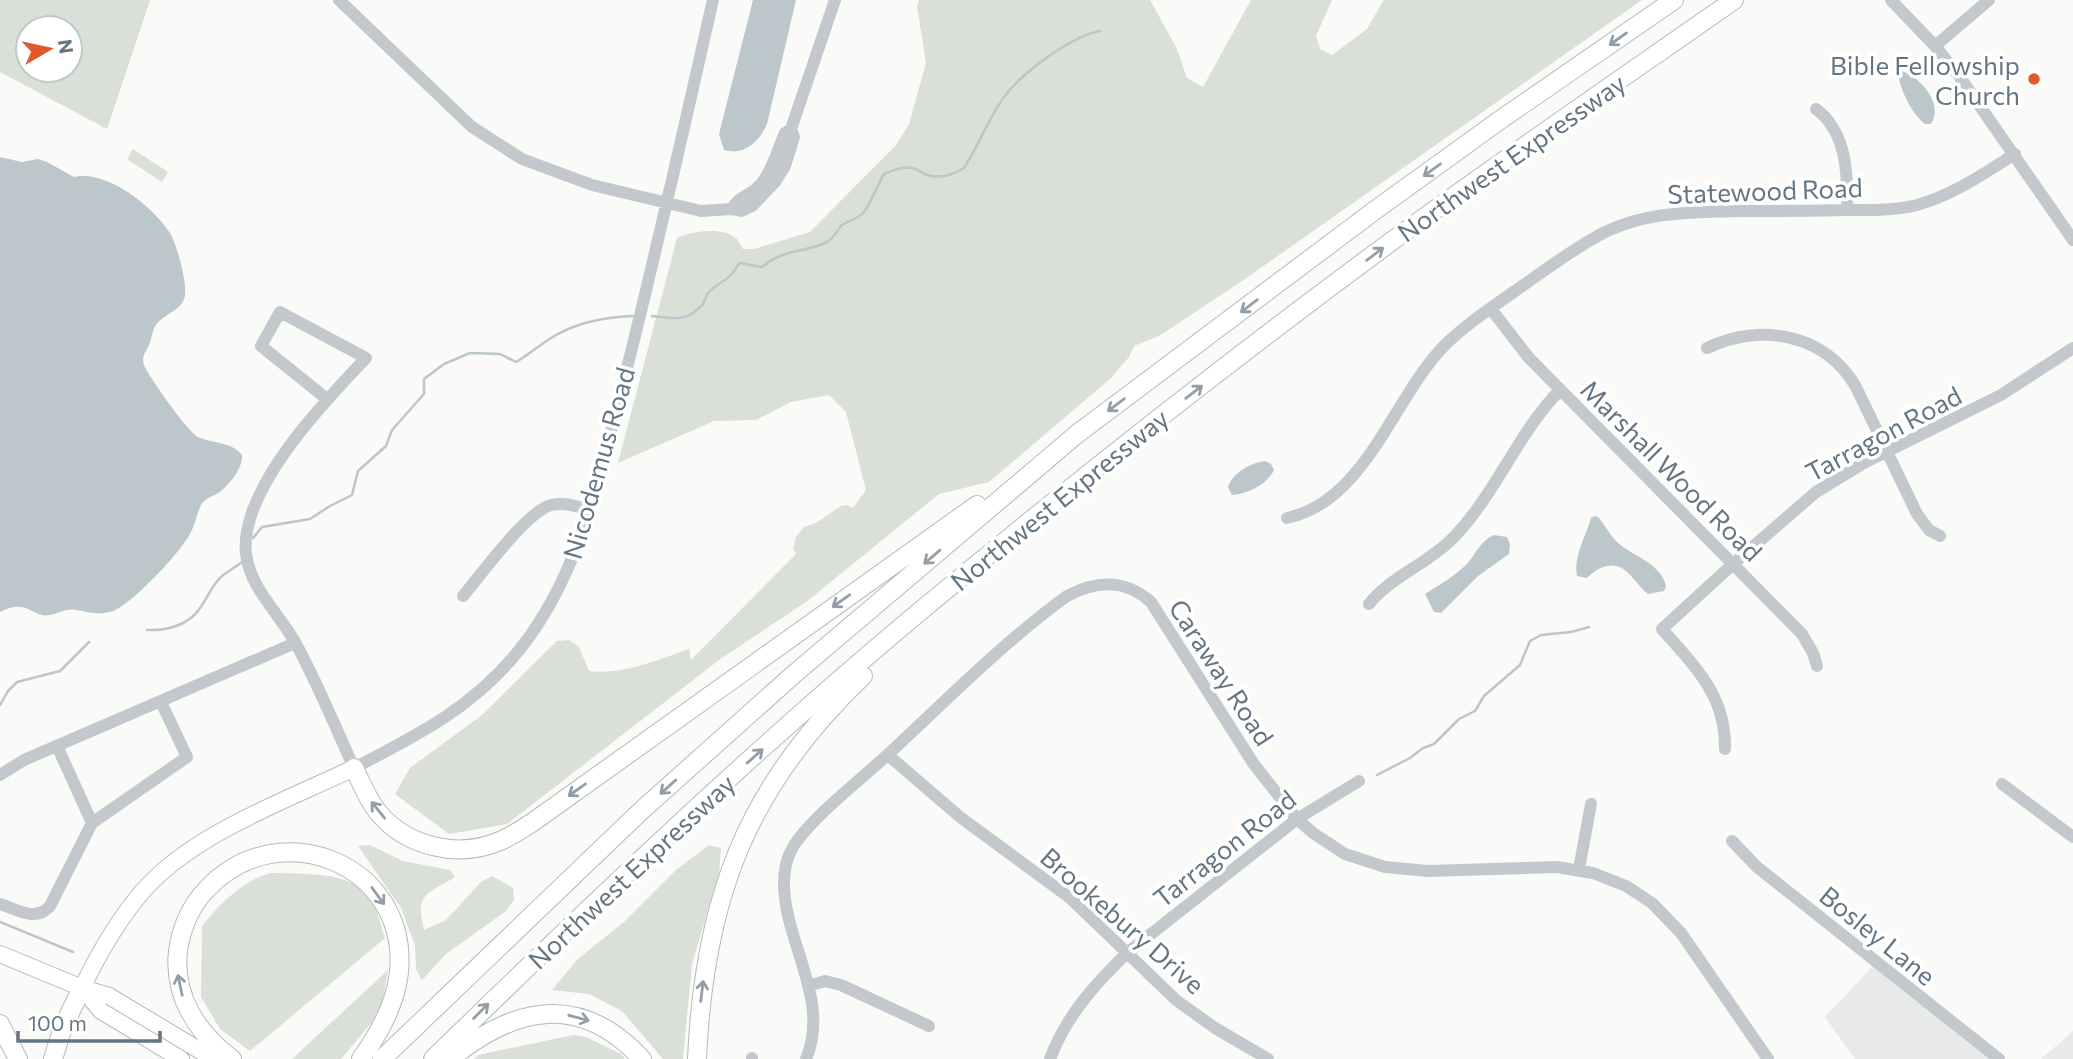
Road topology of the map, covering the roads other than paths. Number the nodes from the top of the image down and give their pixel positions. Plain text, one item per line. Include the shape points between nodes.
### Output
1 (339, 0) edge
2 (713, 0) edge
3 (835, 0) edge
4 (1674, 0) edge
5 (1734, 0) edge
6 (1891, 0) edge
7 (1989, 0) edge
8 (1935, 46) junction
9 (1816, 109) dead end
10 (2015, 154) junction
11 (667, 204) junction
12 (1847, 210) junction
13 (2073, 240) edge
14 (1491, 309) junction
15 (1707, 348) dead end
16 (2073, 348) edge
17 (1560, 390) junction
18 (327, 399) junction
19 (1077, 434) junction
20 (1887, 451) junction
21 (589, 510) junction
22 (1287, 518) dead end
23 (1940, 536) dead end
24 (989, 555) junction
25 (1733, 564) junction
26 (463, 596) dead end
27 (1369, 604) dead end
28 (295, 643) junction
29 (1817, 666) dead end
30 (161, 702) junction
31 (57, 746) junction
32 (1725, 749) dead end
33 (888, 755) junction
34 (354, 768) junction
35 (0, 775) edge
36 (1359, 781) dead end
37 (2002, 784) dead end
38 (1591, 804) dead end
39 (1297, 819) junction
40 (92, 823) junction
41 (2073, 837) edge
42 (1732, 841) dead end
43 (1579, 869) junction
44 (0, 904) edge
45 (1127, 953) junction
46 (0, 954) edge
47 (808, 986) junction
48 (82, 988) junction
49 (0, 1024) edge
50 (929, 1026) dead end
51 (1765, 1058) edge
52 (18, 1059) edge
53 (53, 1059) edge
54 (181, 1059) edge
55 (214, 1059) edge
56 (232, 1059) edge
57 (360, 1059) edge
58 (382, 1059) edge
59 (433, 1059) edge
60 (450, 1059) edge
61 (642, 1059) edge
62 (697, 1059) edge
63 (806, 1059) edge
64 (1050, 1059) edge
65 (1268, 1059) edge
66 (1999, 1059) edge

1 - 11 street via 489,140 552,172
2 - 11 street, Nicodemus Road
3 - 11 street via 791,129 794,137 785,166 769,190 741,211 701,211
4 -> 19 highway, Northwest Expressway via 1500,120
24 -> 5 highway, Northwest Expressway via 1258,341
6 - 8 street
7 - 8 street
8 - 10 street
9 - 12 street via 1839,140 1846,167
10 - 12 street, Statewood Road via 1935,200 1900,208
10 - 13 street
11 - 21 street, Nicodemus Road
12 - 14 street, Statewood Road via 1671,213 1634,221 1576,248
14 - 17 street, Marshall Wood Road
14 - 22 street, Statewood Road via 1430,363 1365,460 1331,497 1303,515
15 - 20 street via 1741,336 1772,335 1821,349 1851,377
16 - 20 street, Tarragon Road via 2001,395
17 - 25 street, Marshall Wood Road
17 - 27 street via 1454,537 1377,593
18 - 18 street via 366,358 280,312 261,345
18 - 28 street via 305,424 255,502 246,527 246,554 258,589
19 -> 34 highway via 499,842 460,849 417,841 378,811
19 -> 58 highway, Northwest Expressway via 642,810
20 - 23 street via 1917,514
20 - 25 street, Tarragon Road via 1816,492
21 - 26 street via 563,503 542,509
21 - 34 street, Nicodemus Road via 553,599 500,672 439,723
59 -> 24 highway, Northwest Expressway via 752,759
62 -> 24 highway via 705,965 720,897 749,825 773,781 845,693
25 - 29 street, Marshall Wood Road via 1802,634
25 - 32 street, Tarragon Road via 1662,629 1712,692 1722,714
28 - 30 street
28 - 34 street
30 - 31 street
30 - 40 street via 187,757
31 - 35 street
31 - 40 street
33 - 39 street, Caraway Road via 982,665 1055,604 1082,588 1106,583 1128,587 1151,603 1253,762
33 - 45 street, Brookebury Drive via 960,817 1070,898
33 - 47 street, Caraway Road via 802,835 787,862 785,901
34 - 48 main road, Nicodemus Road via 211,837 176,861 142,892
36 - 39 street, Tarragon Road
37 - 41 street
38 - 43 street
39 - 43 street, Caraway Road via 1345,854 1385,867 1428,871 1525,866
39 - 45 street, Tarragon Road
40 - 44 street via 44,913 37,916
42 - 66 street, Bosley Lane via 1757,867
43 - 51 street, Caraway Road via 1626,886 1666,917
45 - 64 street, Tarragon Road via 1076,1009
45 - 65 street, Brookebury Drive via 1214,1028
46 - 48 main road
47 - 50 street via 825,981 841,985
47 - 63 street, Caraway Road via 813,1025
48 - 53 highway
48 - 54 main road via 101,1011
48 - 55 main road via 109,996
49 - 52 highway
56 -> 57 highway via 215,1047 186,1007 178,976 179,942 191,910 213,881 240,863 283,852 308,852 347,867 373,888 390,916 400,960 397,986
60 -> 61 highway via 493,1028 545,1014 580,1017 598,1024

